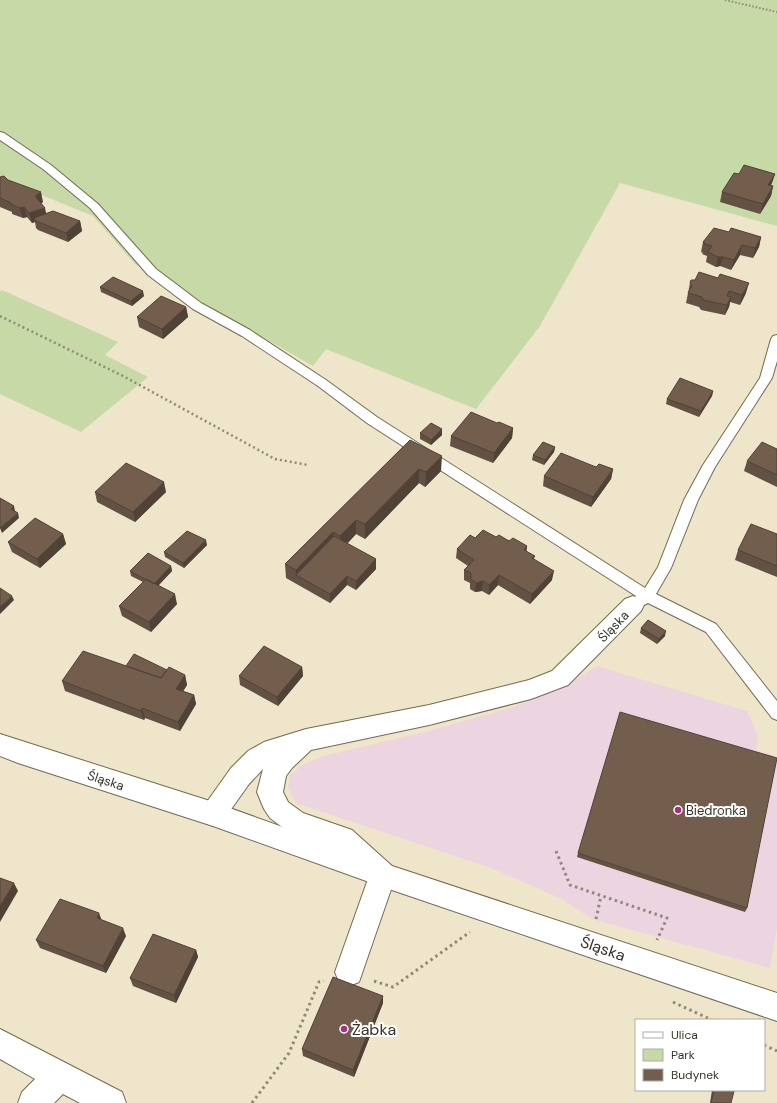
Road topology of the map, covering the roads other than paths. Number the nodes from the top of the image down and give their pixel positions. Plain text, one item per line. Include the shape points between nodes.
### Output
1 (0, 135) edge
2 (777, 339) edge
3 (640, 601) junction
4 (777, 713) edge
5 (306, 740) junction
6 (0, 745) edge
7 (213, 814) junction
8 (384, 875) junction
9 (349, 972) road end
10 (777, 1007) edge
11 (0, 1043) edge
12 (59, 1076) junction
13 (33, 1103) edge
14 (111, 1103) edge

1 - 3 lane via 47,167 94,206 152,272 197,306 246,333 446,469 609,573
2 - 3 lane, Śląska via 766,378 698,486 664,568
3 - 4 lane via 711,628
3 - 5 street, Śląska via 560,678 531,689 429,715
5 - 7 street, Śląska via 273,750 257,759 240,776
5 - 8 street, Śląska via 283,760 274,773 270,792 273,800 279,810 295,822 343,838
6 - 7 street, Śląska
7 - 8 street, Śląska
8 - 9 street
8 - 10 street, Śląska
11 - 12 street
12 - 13 street
12 - 14 street

